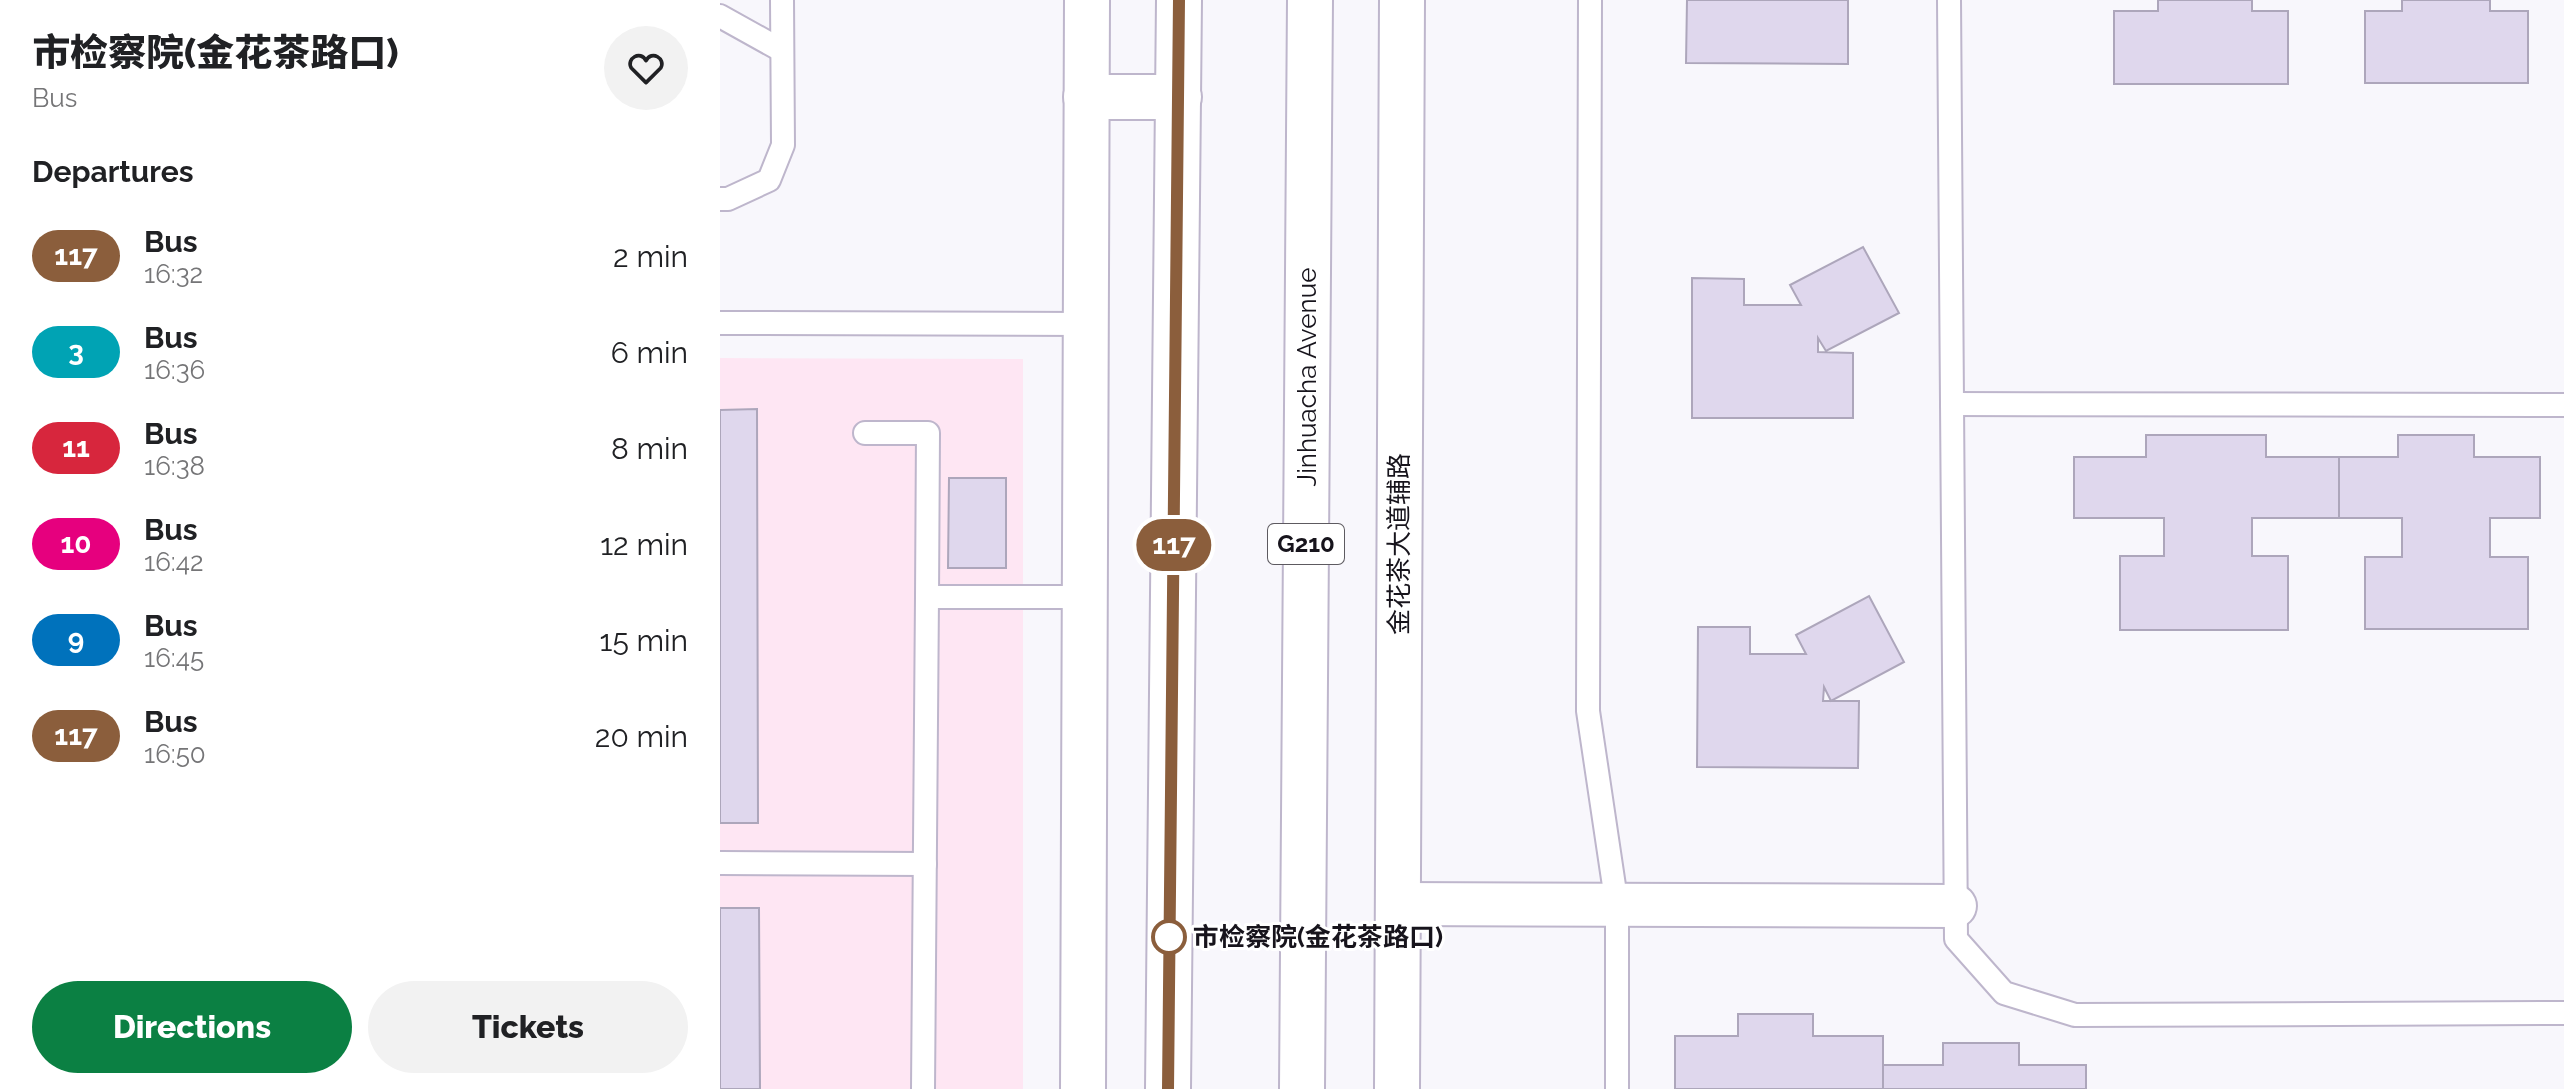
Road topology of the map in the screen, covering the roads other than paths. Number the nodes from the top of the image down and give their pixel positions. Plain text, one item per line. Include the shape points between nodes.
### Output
1 (782, 0) edge
2 (1087, 0) edge
3 (1179, 0) edge
4 (1310, 0) edge
5 (1402, 0) edge
6 (1590, 0) edge
7 (1949, 0) edge
8 (720, 16) edge
9 (781, 50) junction
10 (1086, 97) junction
11 (1179, 97) junction
12 (720, 199) edge
13 (720, 323) edge
14 (1086, 324) junction
15 (1952, 404) junction
16 (2564, 405) edge
17 (865, 433) dead end
18 (927, 597) junction
19 (1085, 597) junction
20 (720, 863) edge
21 (925, 864) junction
22 (1398, 904) junction
23 (1617, 906) junction
24 (1955, 906) junction
25 (2564, 1013) edge
26 (923, 1089) edge
27 (1083, 1089) edge
28 (1168, 1089) edge
29 (1302, 1089) edge
30 (1397, 1089) edge
31 (1617, 1089) edge

1 - 9 lane
2 - 10 main road
3 - 11 main road
4 - 29 main road, Jinhuacha Avenue / G210
5 - 22 main road, 金花茶大道辅路
6 - 23 lane via 1588,711
7 - 15 lane
8 - 9 lane
9 - 12 lane via 783,145 769,180
10 - 11 main road
10 - 14 main road
11 - 28 main road
13 - 14 lane
14 - 19 main road
15 - 16 lane
15 - 24 lane
17 - 18 lane via 928,433
18 - 19 lane
18 - 21 lane
19 - 27 main road
20 - 21 lane
21 - 26 lane
22 - 23 street
22 - 30 main road, 金花茶大道辅路
23 - 24 street
23 - 31 lane
24 - 25 lane via 1956,939 2004,993 2075,1015

